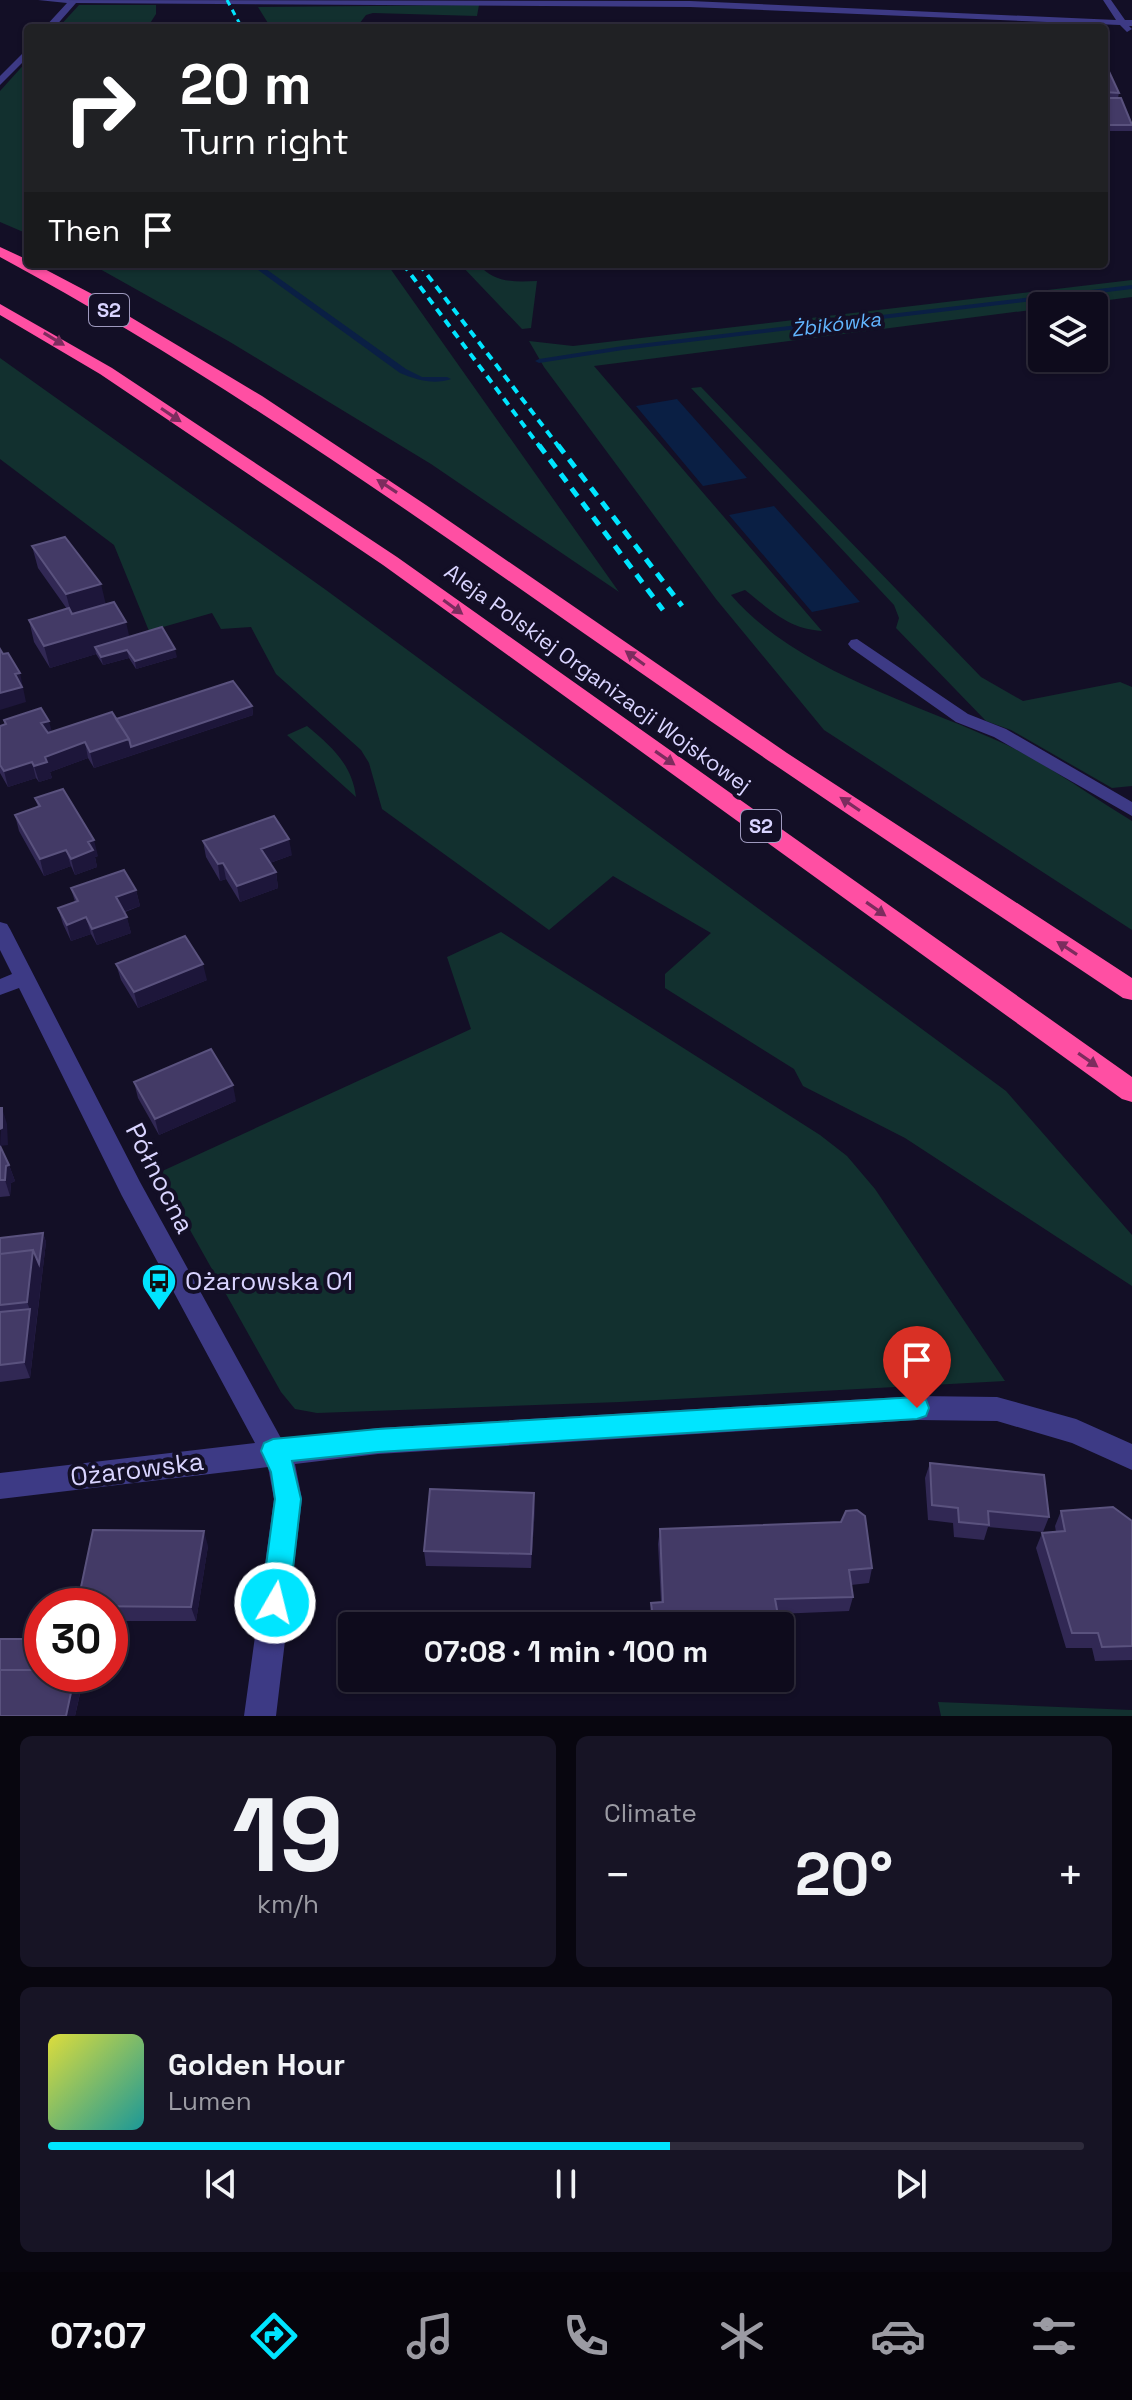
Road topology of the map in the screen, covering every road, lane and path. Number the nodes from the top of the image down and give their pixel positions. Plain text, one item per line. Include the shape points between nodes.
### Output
1 (42, 0) edge
2 (74, 0) edge
3 (1107, 0) edge
4 (228, 2) edge
5 (1128, 23) edge
6 (53, 24) edge
7 (1132, 37) edge
8 (24, 55) edge
9 (0, 82) edge
10 (0, 251) edge
11 (24, 263) edge
12 (33, 268) edge
13 (0, 309) edge
14 (857, 644) dead end
15 (1132, 810) edge
16 (0, 929) edge
17 (25, 978) junction
18 (0, 987) edge
19 (1132, 991) edge
20 (1132, 1091) edge
21 (273, 1451) junction
22 (1132, 1457) edge
23 (0, 1486) edge
24 (260, 1716) edge

1 - 2 street
2 - 4 street
2 - 6 street
3 - 5 street
4 - 5 street via 690,4
5 - 7 street
8 - 9 street
11 -> 10 highway, Aleja Polskiej Organizacji Wojskowej / S2
19 -> 12 highway, Aleja Polskiej Organizacji Wojskowej / S2 via 215,372
13 -> 20 highway, Aleja Polskiej Organizacji Wojskowej / S2 via 106,371 390,561
14 - 15 street via 962,718 1000,733
16 - 17 street, Północna
17 - 18 street
17 - 21 street, Północna via 131,1189
21 - 22 street, Ożarowska via 917,1408 997,1409 1076,1432
21 - 23 street, Ożarowska
21 - 24 street, Północna via 284,1470 288,1499

